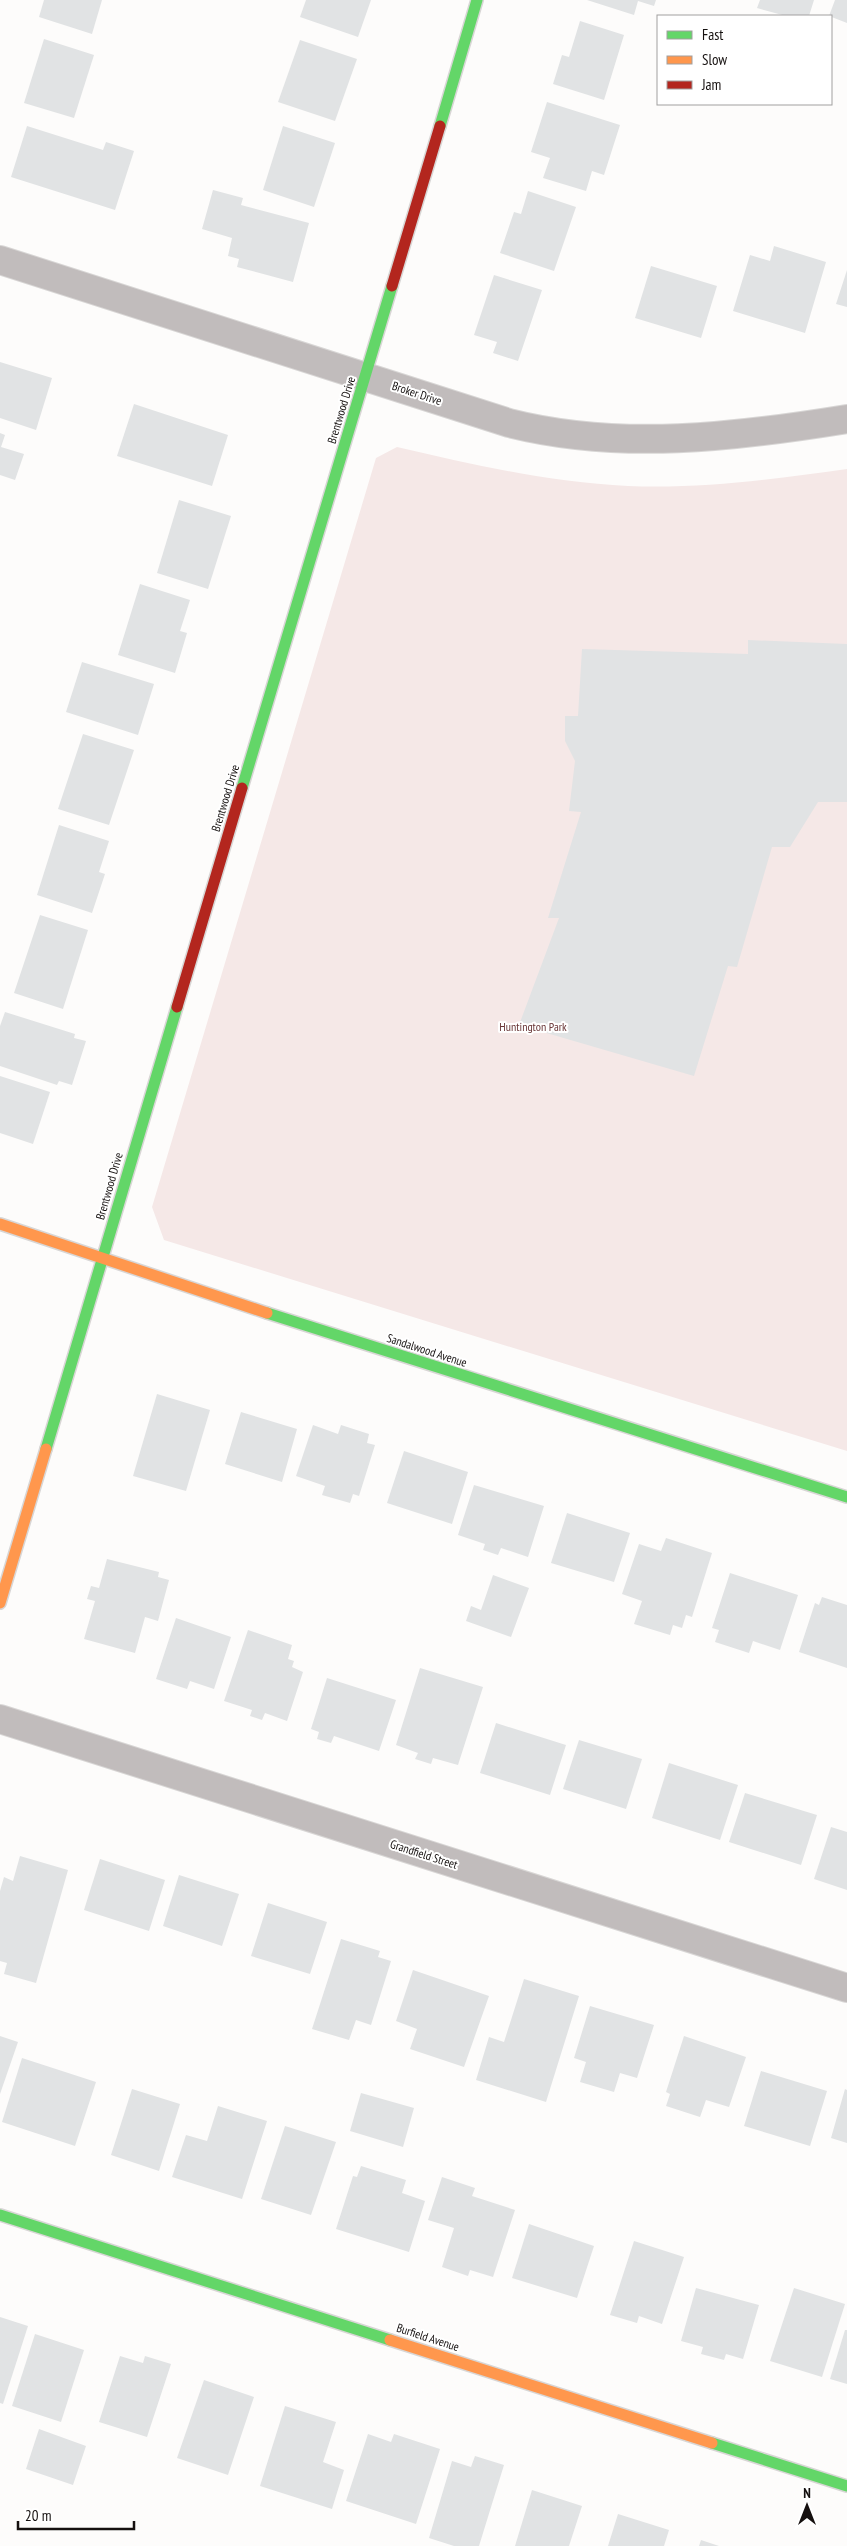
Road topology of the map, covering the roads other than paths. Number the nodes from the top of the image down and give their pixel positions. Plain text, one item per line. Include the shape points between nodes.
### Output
1 (477, 0) edge
2 (0, 260) edge
3 (366, 376) junction
4 (847, 419) edge
5 (0, 1224) edge
6 (103, 1257) junction
7 (847, 1497) edge
8 (0, 1603) edge
9 (0, 1719) edge
10 (847, 1988) edge
11 (0, 2215) edge
12 (847, 2486) edge

1 - 3 street, Brentwood Drive
2 - 3 street, Broker Drive
3 - 4 street, Broker Drive via 508,423 539,431 597,438 691,439 755,434
3 - 6 street, Brentwood Drive
5 - 6 street, Sandalwood Avenue
6 - 7 street, Sandalwood Avenue via 292,1321
6 - 8 street, Brentwood Drive
9 - 10 street, Grandfield Street
11 - 12 street, Burfield Avenue

